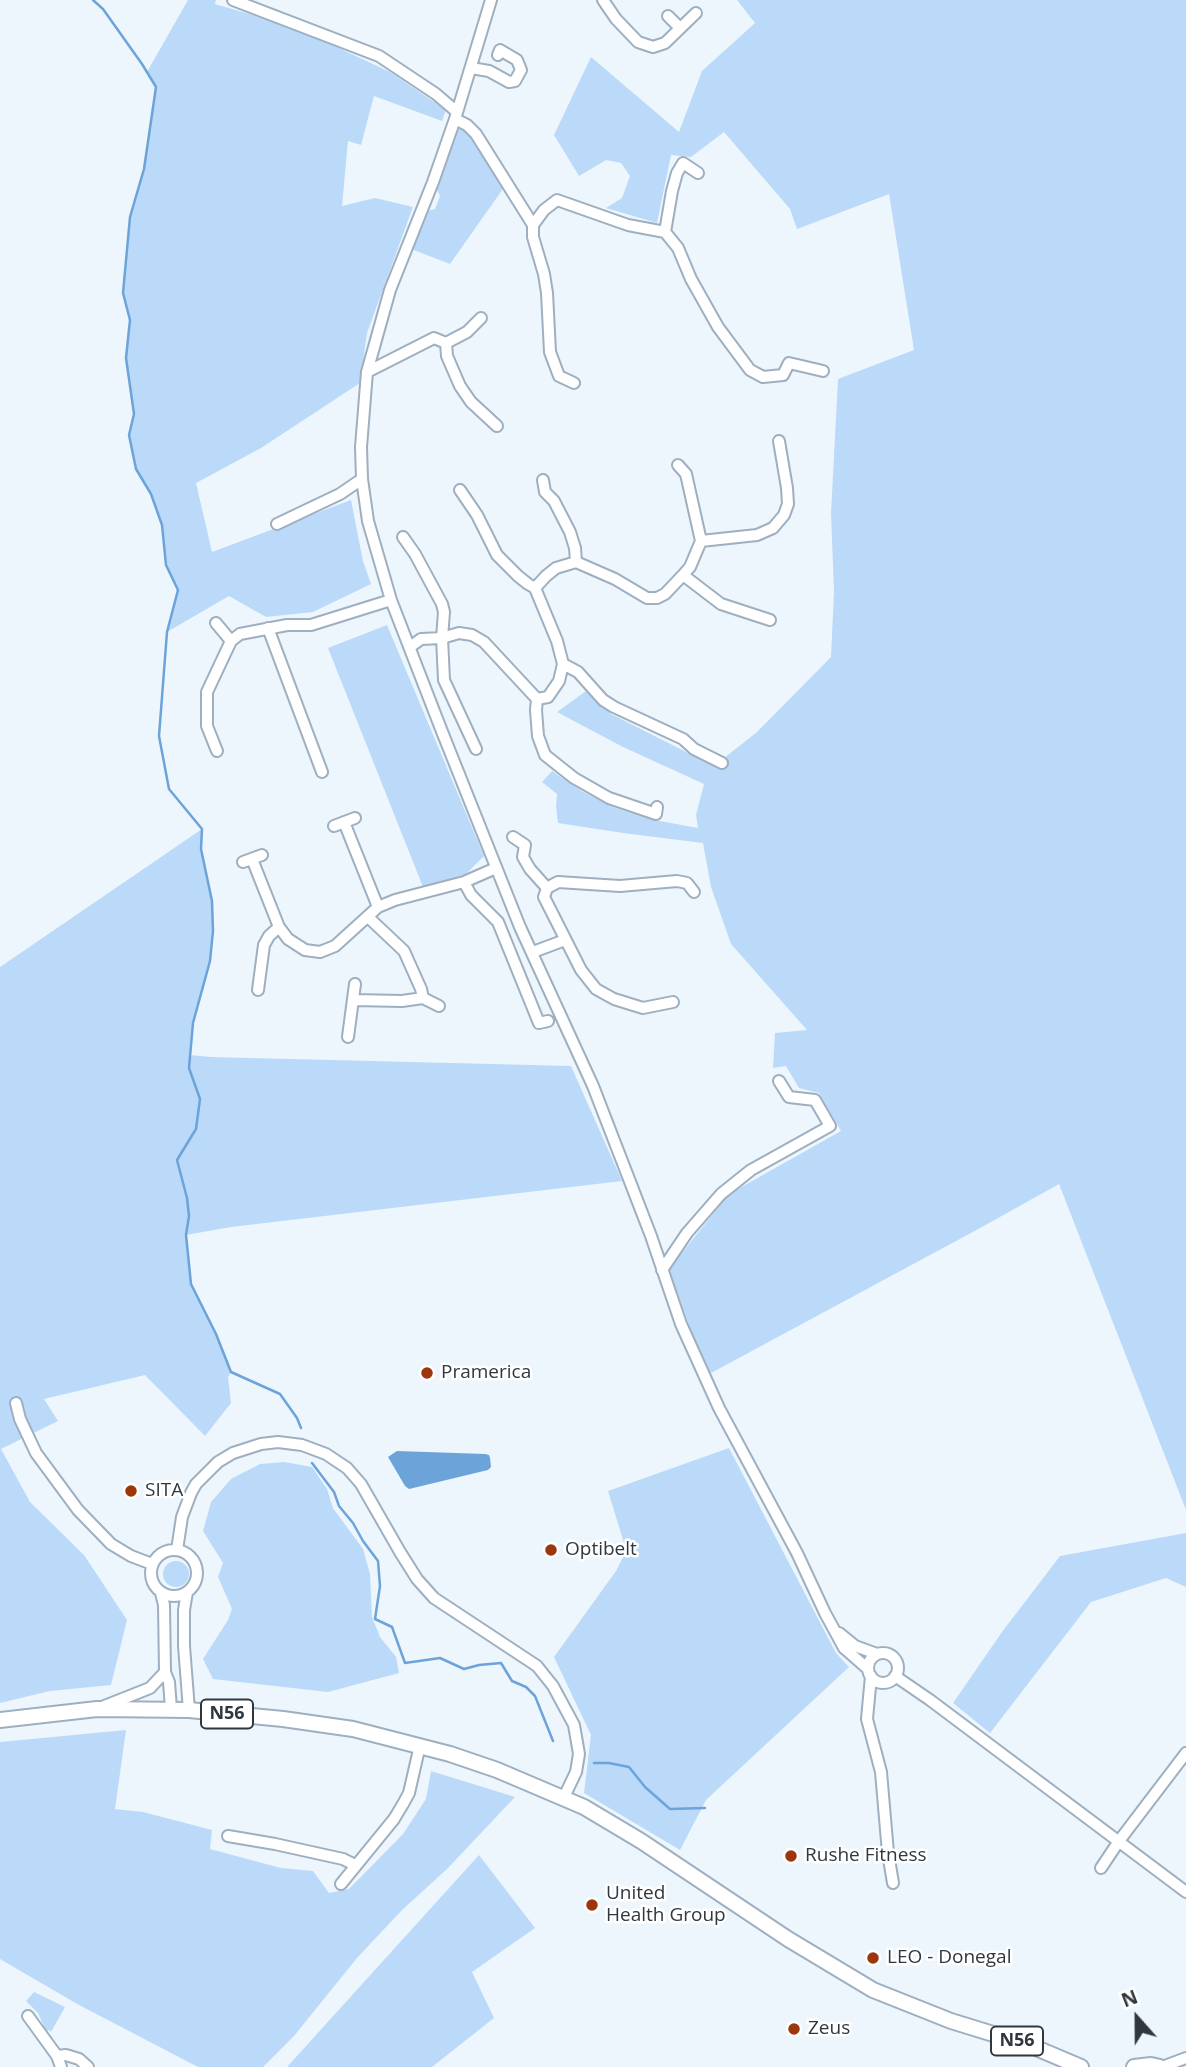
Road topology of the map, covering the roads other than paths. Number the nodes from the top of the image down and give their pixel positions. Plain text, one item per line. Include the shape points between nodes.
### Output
1 (233, 0) edge
2 (491, 0) edge
3 (603, 0) edge
4 (696, 13) dead end
5 (668, 16) dead end
6 (680, 28) junction
7 (498, 55) dead end
8 (471, 68) junction
9 (512, 82) junction
10 (512, 94) dead end
11 (456, 116) junction
12 (698, 173) dead end
13 (533, 225) junction
14 (665, 232) junction
15 (481, 318) dead end
16 (446, 343) junction
17 (823, 371) dead end
18 (367, 372) junction
19 (574, 383) dead end
20 (496, 426) dead end
21 (779, 441) dead end
22 (678, 465) dead end
23 (362, 479) junction
24 (543, 480) dead end
25 (460, 490) dead end
26 (277, 524) dead end
27 (403, 537) dead end
28 (701, 541) junction
29 (576, 562) junction
30 (683, 575) junction
31 (535, 588) junction
32 (391, 600) junction
33 (770, 620) dead end
34 (216, 623) dead end
35 (268, 628) junction
36 (442, 638) junction
37 (230, 642) junction
38 (410, 647) junction
39 (563, 664) junction
40 (537, 699) junction
41 (476, 749) dead end
42 (217, 751) dead end
43 (722, 764) dead end
44 (322, 772) dead end
45 (657, 807) dead end
46 (355, 818) dead end
47 (513, 837) dead end
48 (252, 859) dead end
49 (496, 868) junction
50 (464, 882) junction
51 (547, 887) junction
52 (694, 892) dead end
53 (378, 907) junction
54 (368, 917) junction
55 (279, 927) junction
56 (565, 940) junction
57 (533, 953) junction
58 (355, 984) dead end
59 (594, 986) junction
60 (258, 990) dead end
61 (585, 996) dead end
62 (422, 998) junction
63 (353, 1000) junction
64 (673, 1002) dead end
65 (439, 1006) dead end
66 (548, 1021) dead end
67 (348, 1037) dead end
68 (779, 1082) dead end
69 (662, 1269) junction
70 (16, 1403) dead end
71 (177, 1550) junction
72 (152, 1564) junction
73 (160, 1592) junction
74 (187, 1592) junction
75 (835, 1629) junction
76 (877, 1654) junction
77 (165, 1672) junction
78 (869, 1673) junction
79 (895, 1676) junction
80 (883, 1683) junction
81 (869, 1699) junction
82 (97, 1709) junction
83 (170, 1709) junction
84 (189, 1710) junction
85 (0, 1720) edge
86 (420, 1745) junction
87 (1186, 1753) edge
88 (564, 1797) junction
89 (228, 1836) dead end
90 (1119, 1841) junction
91 (355, 1865) junction
92 (1101, 1868) dead end
93 (893, 1883) dead end
94 (341, 1884) dead end
95 (1186, 1892) edge
96 (29, 2016) dead end
97 (1186, 2058) edge
98 (59, 2061) edge
99 (88, 2067) edge
100 (1081, 2067) edge
101 (1134, 2067) edge
102 (1161, 2067) edge

1 - 11 street via 379,56 436,94
2 - 8 street
3 - 6 street via 625,30 646,46 660,46
4 - 6 street
5 - 6 street
7 - 9 street via 500,50 520,65 519,77
8 - 9 street
8 - 11 street
9 - 10 street
11 - 13 street via 486,148
11 - 18 street via 390,290
12 - 14 street via 683,163 677,173
13 - 14 street via 557,201
13 - 19 street via 546,284 550,352 559,376
14 - 17 street via 678,248 718,327 750,370 763,377 783,375 789,363
15 - 16 street
16 - 18 street via 434,338
16 - 20 street via 460,386
18 - 23 street
21 - 28 street via 787,488 784,515 773,528 757,535
22 - 28 street via 686,474
23 - 26 street via 340,494 304,504
23 - 32 street via 368,521
24 - 29 street via 545,492 570,532
25 - 31 street via 497,555
27 - 36 street via 442,604
28 - 30 street
29 - 30 street via 647,598 665,594
29 - 31 street via 556,568
30 - 33 street via 721,604
31 - 39 street
32 - 35 street via 319,623
32 - 38 street
34 - 37 street
35 - 37 street via 240,634
35 - 44 street
36 - 38 street via 421,639
36 - 40 street via 472,635 484,642
36 - 41 street via 444,680
37 - 42 street via 207,692 207,726
38 - 49 street
39 - 40 street via 548,697
39 - 43 street via 578,672 614,707 683,739
40 - 45 street via 538,736 545,755 609,798 656,814
46 - 53 street via 339,824
47 - 51 street via 525,845 523,858
48 - 55 street
49 - 50 street
49 - 57 street
50 - 53 street
50 - 66 street via 498,922 539,1023
51 - 52 street via 558,882 636,886 677,881 687,883
51 - 56 street via 544,897
53 - 54 street
54 - 55 street via 335,946 320,952 305,950
54 - 62 street via 404,951
55 - 60 street via 264,945
56 - 57 street
56 - 59 street
57 - 69 street via 593,1086
58 - 63 street
59 - 61 street
59 - 64 street via 614,999 643,1008
62 - 63 street
62 - 65 street
63 - 67 street
68 - 69 street via 789,1097 815,1100 831,1126 751,1170 721,1194
69 - 75 street via 719,1408
70 - 72 street via 36,1453 78,1510 111,1544
71 - 72 street via 162,1553
71 - 74 street via 190,1557 197,1570
71 - 88 street via 191,1493 218,1462 252,1446 278,1442 326,1454 361,1484 417,1579 434,1598 523,1656 553,1686 573,1725 579,1754
72 - 73 street via 151,1580
73 - 74 street via 174,1597
73 - 77 street
74 - 84 street via 184,1646
75 - 76 street via 855,1646
75 - 78 street
76 - 78 street via 870,1660
76 - 79 street via 895,1658
77 - 82 street via 150,1688
77 - 83 street
78 - 80 street
78 - 81 street
79 - 80 street
79 - 90 street
80 - 81 street
81 - 93 street via 867,1719 881,1772
82 - 83 main road, N56
82 - 85 main road, N56
83 - 84 main road, N56
84 - 86 main road, N56 via 353,1729
86 - 88 main road, N56
86 - 91 street via 409,1793 394,1819
87 - 90 street
88 - 100 main road, N56 via 873,1990
89 - 91 street via 323,1854
90 - 92 street
90 - 95 street
91 - 94 street
96 - 98 street
97 - 102 street
98 - 99 street via 66,2055
101 - 102 main road

